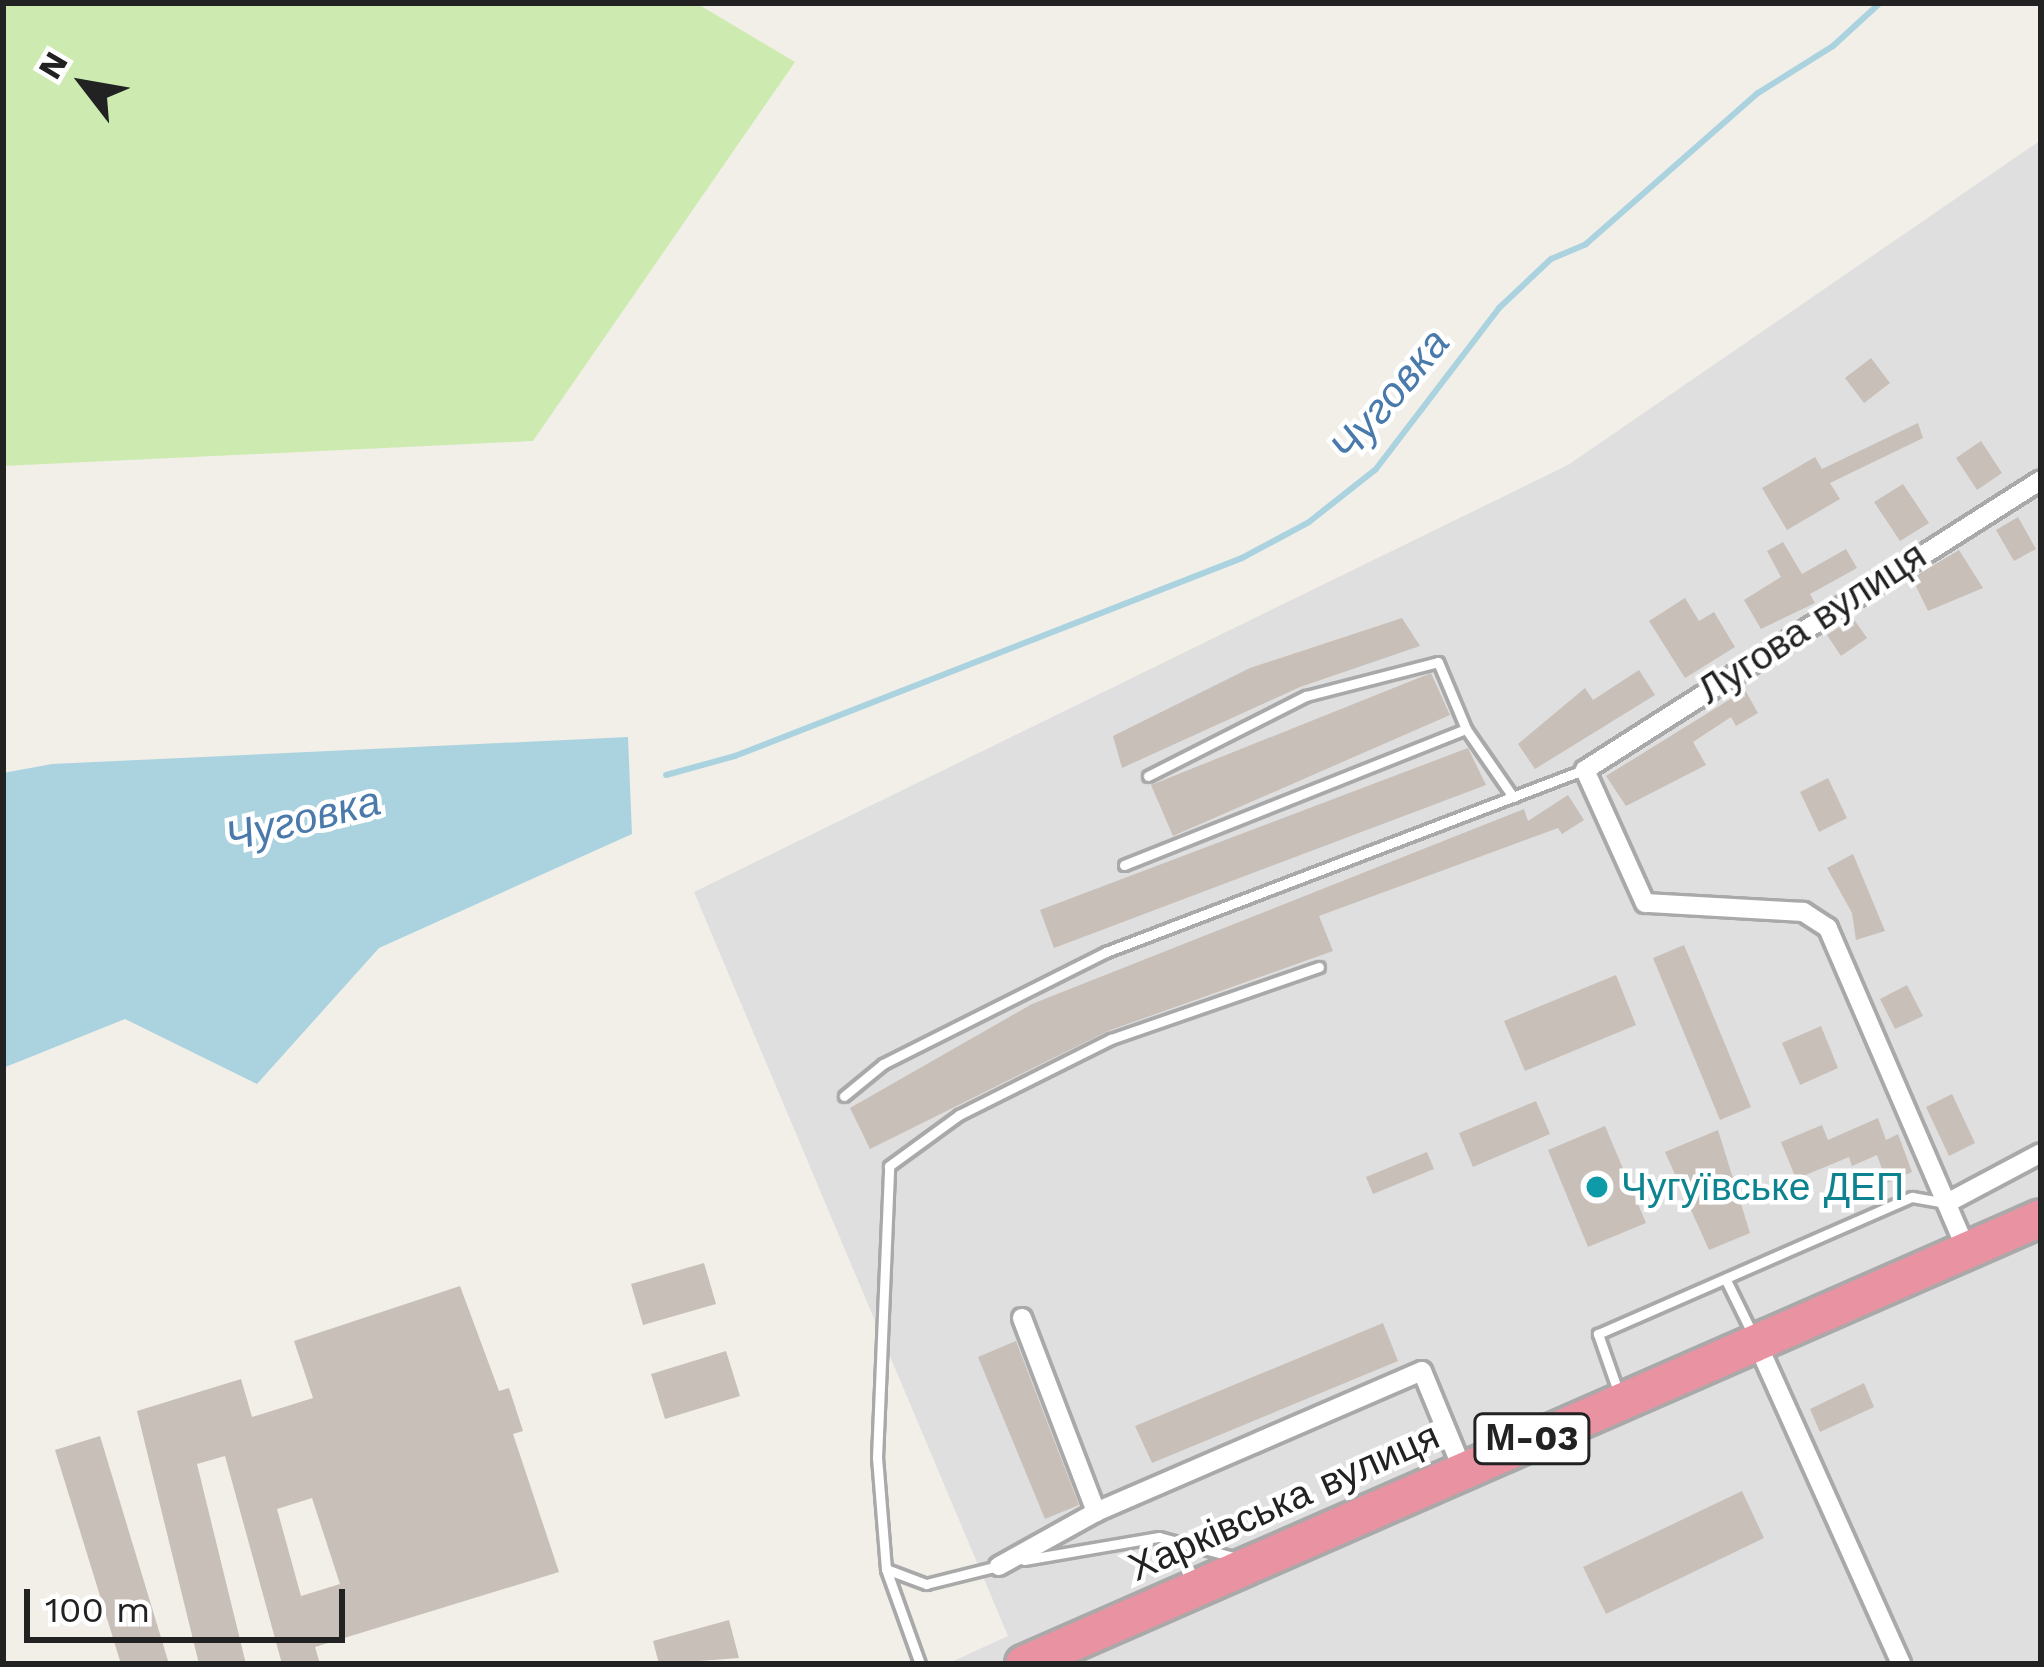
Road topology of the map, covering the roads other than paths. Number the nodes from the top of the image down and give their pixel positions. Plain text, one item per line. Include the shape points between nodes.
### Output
1 (2041, 480) edge
2 (1466, 729) junction
3 (1585, 770) junction
4 (1148, 776) dead end
5 (1513, 797) junction
6 (1124, 865) dead end
7 (1318, 967) dead end
8 (844, 1096) dead end
9 (2041, 1154) edge
10 (1947, 1202) junction
11 (2041, 1218) edge
12 (1967, 1251) junction
13 (1726, 1280) junction
14 (1022, 1318) dead end
15 (1757, 1343) junction
16 (1622, 1401) junction
17 (1462, 1468) junction
18 (1096, 1512) junction
19 (1247, 1563) junction
20 (999, 1566) junction
21 (886, 1569) junction
22 (920, 1664) edge
23 (1024, 1664) edge
24 (1901, 1664) edge

1 - 3 street, Лугова вулиця
2 - 4 lane via 1438,662 1306,696
2 - 5 lane
2 - 6 lane
3 - 5 lane
3 - 10 street via 1646,903 1803,913 1828,928
5 - 8 lane via 1106,952 884,1064
7 - 21 lane via 1111,1039 958,1115 889,1166 877,1458
9 - 10 street
10 - 12 street
10 - 13 lane via 1912,1197
11 - 12 highway, Харківська вулиця / М-03
12 - 15 highway, Харківська вулиця / М-03
13 - 15 lane
13 - 16 lane via 1598,1334
14 - 18 street
15 - 16 highway, Харківська вулиця / М-03
15 - 24 street
16 - 17 highway, Харківська вулиця / М-03
17 - 18 street via 1422,1371
17 - 19 highway, Харківська вулиця / М-03
18 - 20 street
19 - 20 lane via 1221,1548 1159,1537
19 - 23 highway, Харківська вулиця / М-03
20 - 21 lane via 926,1584
21 - 22 lane

